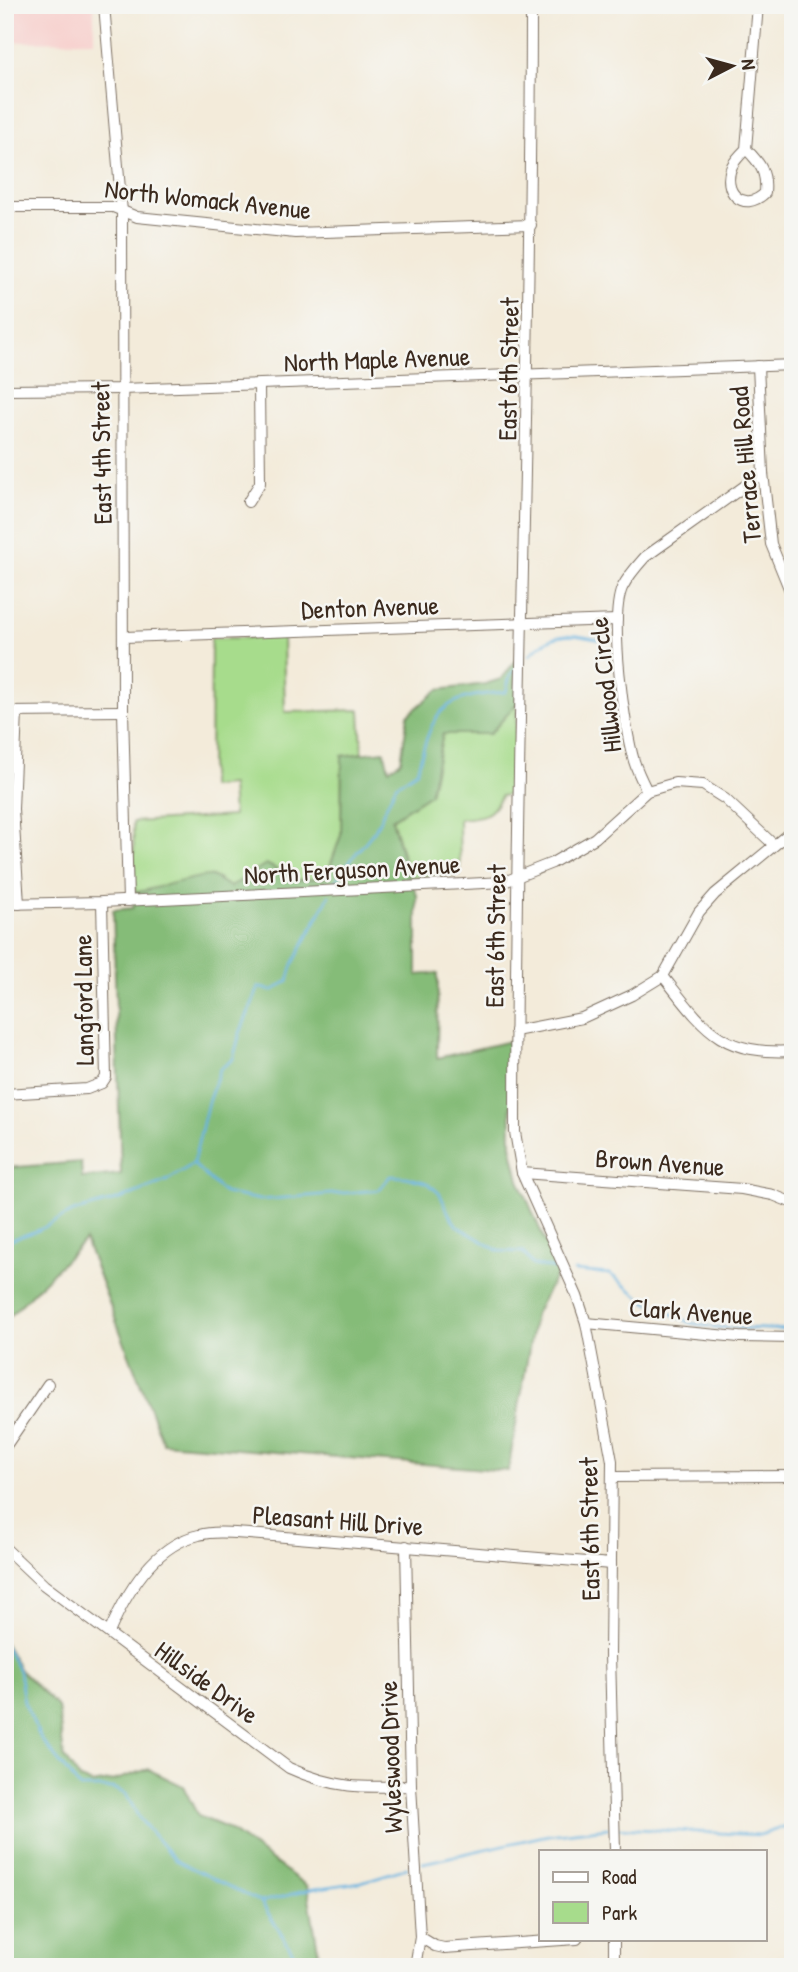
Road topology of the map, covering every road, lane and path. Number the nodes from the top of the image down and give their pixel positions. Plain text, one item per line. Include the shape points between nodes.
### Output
1 (104, 5) edge
2 (531, 5) edge
3 (758, 5) edge
4 (746, 149) junction
5 (5, 207) edge
6 (122, 212) junction
7 (531, 225) junction
8 (793, 365) edge
9 (758, 366) junction
10 (529, 375) junction
11 (259, 385) junction
12 (121, 389) junction
13 (5, 390) edge
14 (763, 472) junction
15 (248, 502) dead end
16 (793, 598) edge
17 (617, 620) junction
18 (523, 623) junction
19 (124, 637) junction
20 (123, 711) junction
21 (5, 712) edge
22 (17, 712) junction
23 (647, 791) junction
24 (793, 830) edge
25 (774, 845) junction
26 (517, 878) junction
27 (128, 901) junction
28 (102, 902) junction
29 (5, 904) edge
30 (19, 904) junction
31 (663, 976) junction
32 (515, 1031) junction
33 (793, 1051) edge
34 (5, 1094) edge
35 (522, 1173) junction
36 (793, 1203) edge
37 (586, 1323) junction
38 (793, 1338) edge
39 (48, 1384) dead end
40 (5, 1447) edge
41 (793, 1476) edge
42 (613, 1477) junction
43 (406, 1546) junction
44 (5, 1548) edge
45 (611, 1564) junction
46 (109, 1633) junction
47 (411, 1786) junction
48 (615, 1850) edge
49 (420, 1937) junction
50 (562, 1940) edge
51 (614, 1940) edge
52 (415, 1967) edge
53 (614, 1967) edge

1 - 6 street, East 4th Street
2 - 7 street, East 6th Street
3 - 4 street
4 - 4 street via 732,165 730,189 742,201 751,202 765,193 765,173
5 - 6 street, North Womack Avenue via 113,207
6 - 7 street, North Womack Avenue via 295,233
6 - 12 street, East 4th Street
7 - 10 street, East 6th Street
8 - 9 street, North Maple Avenue
9 - 10 street, North Maple Avenue
9 - 14 street, Terrace Hill Road
10 - 11 street, North Maple Avenue
10 - 18 street, East 6th Street
11 - 12 street, North Maple Avenue
11 - 15 street via 260,483
12 - 13 street, North Maple Avenue
12 - 19 street, East 4th Street
14 - 16 street, Terrace Hill Road via 771,544
14 - 17 street, Hillwood Circle via 645,557 622,589
17 - 18 street, Denton Avenue
17 - 23 street, Hillwood Circle via 623,701 634,762
18 - 19 street, Denton Avenue
18 - 26 street, East 6th Street
19 - 20 street, East 4th Street
20 - 22 street
20 - 27 street, East 4th Street
21 - 22 street
22 - 30 street via 13,809
23 - 25 street, North Ferguson Avenue via 675,783 703,785 725,799
23 - 26 street, North Ferguson Avenue via 595,838
24 - 25 street
25 - 31 street via 699,912
26 - 27 street, North Ferguson Avenue via 479,884
26 - 32 street, East 6th Street
27 - 28 street, North Ferguson Avenue
28 - 30 street, North Ferguson Avenue
28 - 34 street, Langford Lane via 106,1077 87,1089
29 - 30 street, North Ferguson Avenue
31 - 32 street via 582,1018
31 - 33 street via 698,1020 722,1040 765,1053
32 - 35 street, East 6th Street via 515,1132
35 - 36 street, Brown Avenue via 742,1189
35 - 37 street, East 6th Street
37 - 38 street, Clark Avenue
37 - 42 street, East 6th Street
39 - 40 street
41 - 42 street
42 - 45 street, East 6th Street
43 - 45 street, Pleasant Hill Drive
43 - 46 street, Pleasant Hill Drive via 215,1532 186,1538 169,1547 134,1584
43 - 47 street, Wyleswood Drive
44 - 46 street, Hillside Drive via 44,1585
45 - 48 street, East 6th Street
46 - 47 street, Hillside Drive via 289,1768 338,1785
47 - 49 street, Wyleswood Drive
49 - 50 street via 444,1948
49 - 52 street, Wyleswood Drive
51 - 53 street

